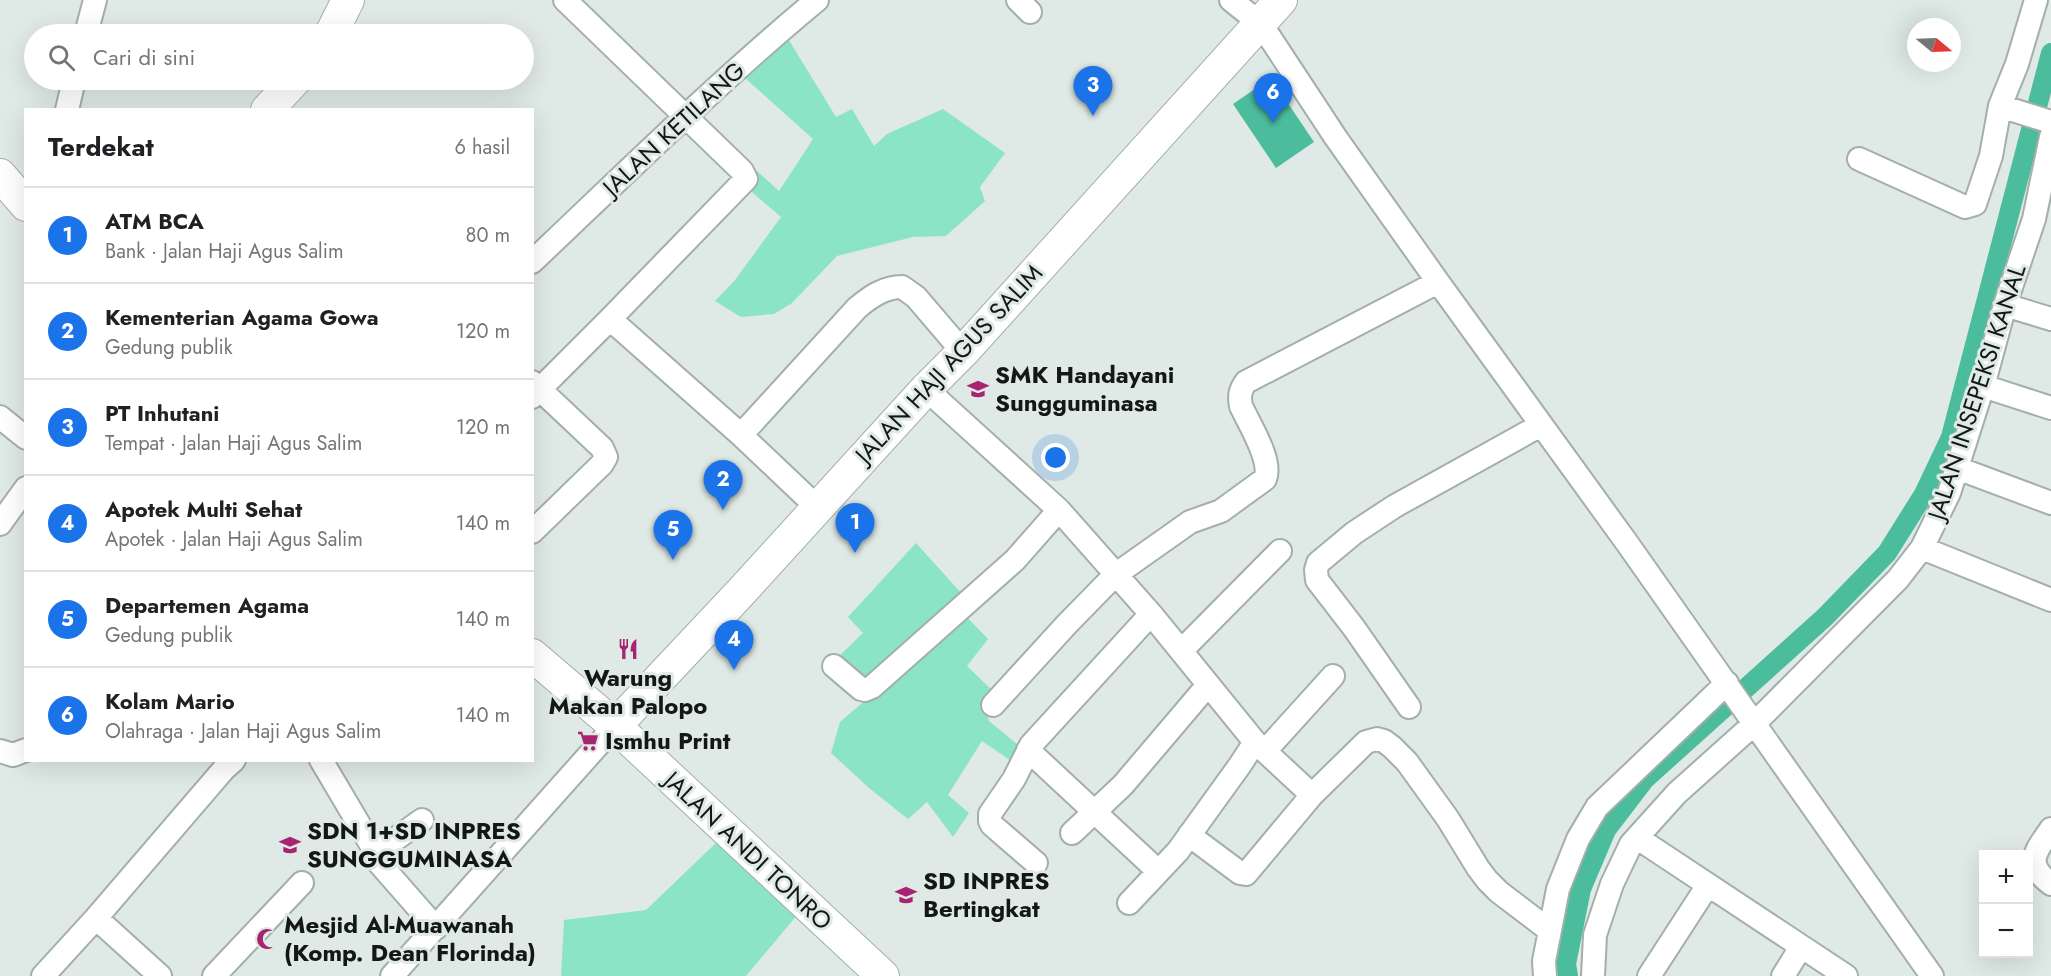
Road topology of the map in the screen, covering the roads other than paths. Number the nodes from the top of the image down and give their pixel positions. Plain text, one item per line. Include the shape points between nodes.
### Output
1 (95, 0) edge
2 (348, 0) edge
3 (565, 0) edge
4 (818, 0) edge
5 (1231, 0) edge
6 (1281, 0) edge
7 (2035, 0) edge
8 (89, 24) edge
9 (336, 24) edge
10 (1261, 24) junction
11 (72, 90) edge
12 (286, 90) edge
13 (2003, 107) junction
14 (67, 108) edge
15 (269, 108) edge
16 (687, 116) junction
17 (2044, 120) edge
18 (2051, 137) edge
19 (1859, 159) dead end
20 (0, 174) edge
21 (24, 202) edge
22 (2042, 221) edge
23 (534, 260) edge
24 (1438, 282) junction
25 (2006, 305) junction
26 (610, 319) junction
27 (2051, 319) edge
28 (963, 352) junction
29 (1983, 386) junction
30 (926, 389) junction
31 (535, 390) edge
32 (2051, 408) edge
33 (0, 417) edge
34 (1541, 425) junction
35 (741, 435) junction
36 (24, 436) edge
37 (1957, 468) junction
38 (24, 491) edge
39 (2051, 503) edge
40 (818, 508) junction
41 (1059, 510) junction
42 (0, 525) edge
43 (534, 530) edge
44 (1922, 548) junction
45 (1280, 551) dead end
46 (1116, 575) junction
47 (2051, 600) edge
48 (1151, 614) junction
49 (1181, 651) junction
50 (534, 657) edge
51 (834, 666) dead end
52 (1333, 676) dead end
53 (1207, 686) junction
54 (1729, 686) junction
55 (993, 705) dead end
56 (1409, 707) dead end
57 (1751, 719) junction
58 (615, 726) junction
59 (1260, 746) junction
60 (1028, 750) junction
61 (0, 751) edge
62 (24, 751) edge
63 (232, 762) edge
64 (322, 762) edge
65 (1312, 795) junction
66 (1094, 812) junction
67 (422, 820) dead end
68 (2051, 829) edge
69 (1072, 833) dead end
70 (1190, 835) junction
71 (1642, 841) dead end
72 (376, 853) junction
73 (1036, 863) dead end
74 (1158, 871) junction
75 (302, 883) dead end
76 (2051, 884) edge
77 (1708, 885) junction
78 (1129, 903) dead end
79 (96, 918) junction
80 (436, 928) junction
81 (1549, 930) junction
82 (1801, 947) junction
83 (43, 976) edge
84 (160, 976) edge
85 (214, 976) edge
86 (392, 976) edge
87 (883, 976) edge
88 (1545, 976) edge
89 (1593, 976) edge
90 (1649, 976) edge
91 (1783, 976) edge
92 (1846, 976) edge
93 (1932, 976) edge

1 - 8 street
2 - 9 street
3 - 16 street
4 - 16 street, JALAN KETILANG
5 - 10 street
6 - 10 street, JALAN HAJI AGUS SALIM
7 - 13 street
10 - 24 street
10 - 28 street, JALAN HAJI AGUS SALIM
11 - 14 street
12 - 15 street
13 - 17 street
13 - 19 street via 1978,198 1971,207
16 - 23 street, JALAN KETILANG
16 - 26 street via 746,179
18 - 22 street, JALAN INSEPEKSI KANAL
20 - 21 street
22 - 25 street, JALAN INSEPEKSI KANAL
24 - 34 street
24 - 46 street via 1246,382 1239,397 1266,459 1265,479 1221,511 1190,522
25 - 27 street
25 - 29 street, JALAN INSEPEKSI KANAL
26 - 31 street
26 - 35 street
28 - 30 street, JALAN HAJI AGUS SALIM
28 - 35 street via 916,297 902,287 884,290 857,308
29 - 32 street
29 - 37 street, JALAN INSEPEKSI KANAL
30 - 40 street, JALAN HAJI AGUS SALIM
30 - 41 street
31 - 43 street via 602,448 606,457
33 - 36 street
34 - 54 street
34 - 56 street via 1395,506 1318,563 1317,580
35 - 40 street
37 - 39 street
37 - 44 street, JALAN INSEPEKSI KANAL
38 - 42 street
40 - 58 street, JALAN HAJI AGUS SALIM
41 - 46 street
41 - 51 street via 1015,560 872,687 861,689
44 - 47 street
44 - 57 street, JALAN INSEPEKSI KANAL via 1898,579
45 - 49 street
46 - 48 street
46 - 55 street
48 - 49 street
48 - 60 street
49 - 53 street
50 - 58 street, JALAN ANDI TONRO
52 - 59 street
53 - 59 street
53 - 66 street via 1123,785
54 - 57 street
54 - 81 street via 1597,807 1578,839 1558,889
57 - 89 street, JALAN INSEPEKSI KANAL via 1631,844 1595,935
57 - 93 street
58 - 80 street
58 - 87 street, JALAN ANDI TONRO
59 - 65 street
59 - 70 street via 1240,765
60 - 66 street
60 - 73 street via 989,817 992,825
61 - 62 street via 9,755
63 - 79 street
64 - 72 street
65 - 70 street via 1246,874
65 - 81 street via 1366,742 1384,741 1407,762 1487,880
66 - 69 street
66 - 74 street
67 - 72 street
68 - 76 street via 2033,860 2035,870
70 - 74 street
71 - 77 street
72 - 80 street via 379,863
74 - 78 street
75 - 85 street
77 - 82 street
77 - 90 street
79 - 83 street
79 - 84 street
80 - 86 street
81 - 88 street
82 - 91 street
82 - 92 street

